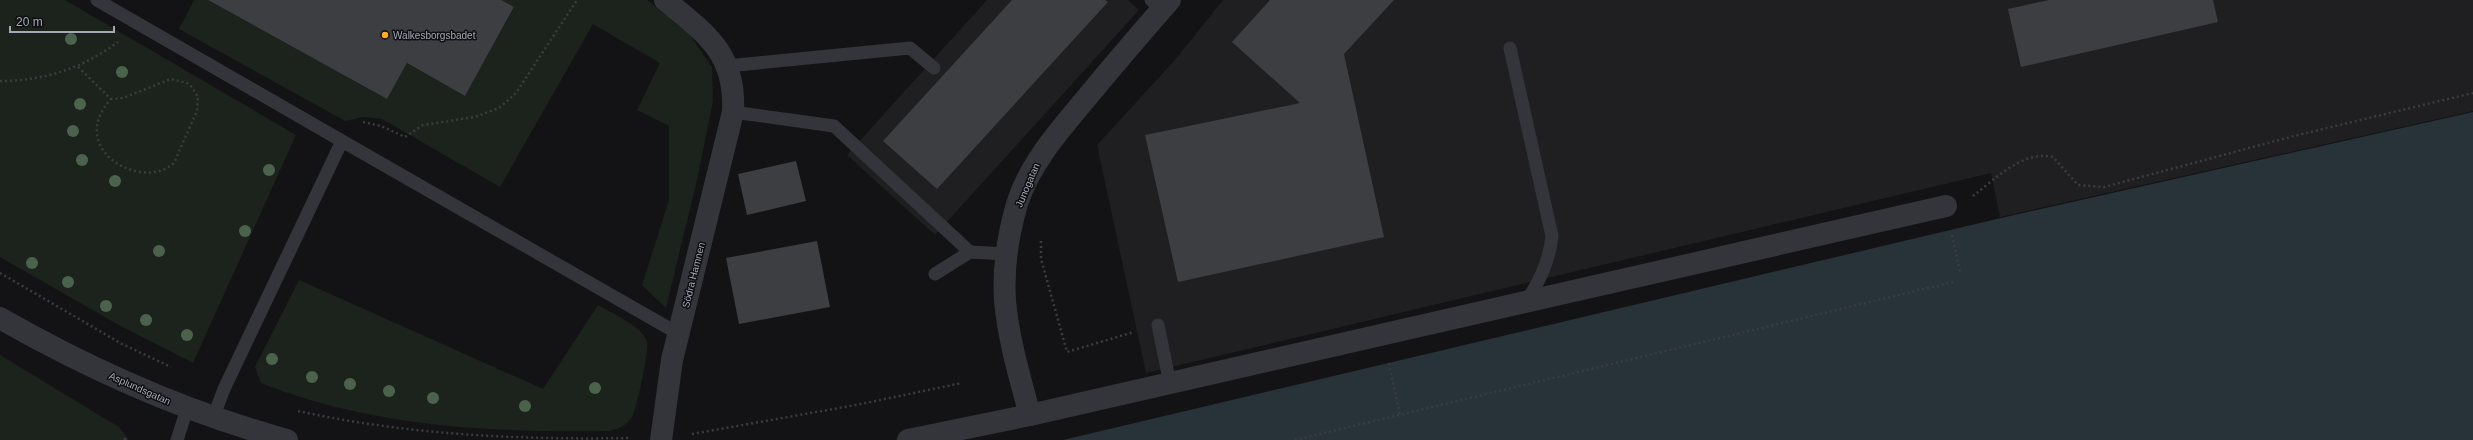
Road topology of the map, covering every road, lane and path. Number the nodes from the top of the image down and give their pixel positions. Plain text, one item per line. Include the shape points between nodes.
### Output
1 (97, 0) edge
2 (577, 0) edge
3 (665, 0) edge
4 (1161, 3) edge
5 (134, 21) junction
6 (1510, 48) dead end
7 (727, 66) junction
8 (78, 67) junction
9 (934, 68) dead end
10 (0, 80) edge
11 (111, 99) junction
12 (733, 112) junction
13 (342, 141) junction
14 (1946, 206) dead end
15 (1951, 230) dead end
16 (1041, 239) dead end
17 (970, 252) junction
18 (1006, 254) junction
19 (1960, 272) dead end
20 (0, 273) edge
21 (935, 274) dead end
22 (1953, 282) dead end
23 (1525, 303) junction
24 (0, 318) edge
25 (1158, 325) joint
26 (679, 334) junction
27 (1389, 363) dead end
28 (174, 368) dead end
29 (962, 383) dead end
30 (1170, 384) junction
31 (187, 409) junction
32 (294, 410) dead end
33 (1030, 415) junction
34 (1400, 415) junction
35 (213, 418) junction
36 (661, 439) edge
37 (177, 440) edge
38 (287, 440) edge
39 (908, 440) edge
40 (1295, 440) edge

1 - 5 lane
2 - 13 path via 516,93 499,108 475,117 423,125 405,137 381,126 361,122 350,126
3 - 7 street, Södra Hamnen via 716,46
4 - 18 street, Junogatan via 1036,161 1017,204
5 - 8 path via 120,40
5 - 13 lane
6 - 23 lane via 1552,236 1544,270
7 - 9 lane via 910,48
7 - 12 street, Södra Hamnen via 734,89
8 - 10 path via 46,76
8 - 11 path
11 - 11 path via 102,111 97,125 97,141 103,152 135,170 153,173 174,163 198,107 196,92 187,83 171,79 124,98
12 - 17 lane via 834,126
12 - 26 street, Södra Hamnen
13 - 26 lane
13 - 35 lane via 224,389
14 - 23 street
15 - 19 path
16 - 25 path via 1041,259 1067,352
17 - 18 lane
17 - 21 lane
18 - 33 street, Junogatan via 1005,301 1017,366
20 - 28 path via 122,344
22 - 34 path
23 - 30 street
24 - 31 street, Asplundsgatan via 113,377
25 - 30 lane
26 - 36 street, Södra Hamnen via 668,385
27 - 34 path
29 - 36 path via 856,405
30 - 33 street
31 - 35 street, Asplundsgatan
31 - 37 lane
32 - 36 path via 359,424 487,437
33 - 39 street
34 - 40 path
35 - 38 street, Asplundsgatan

